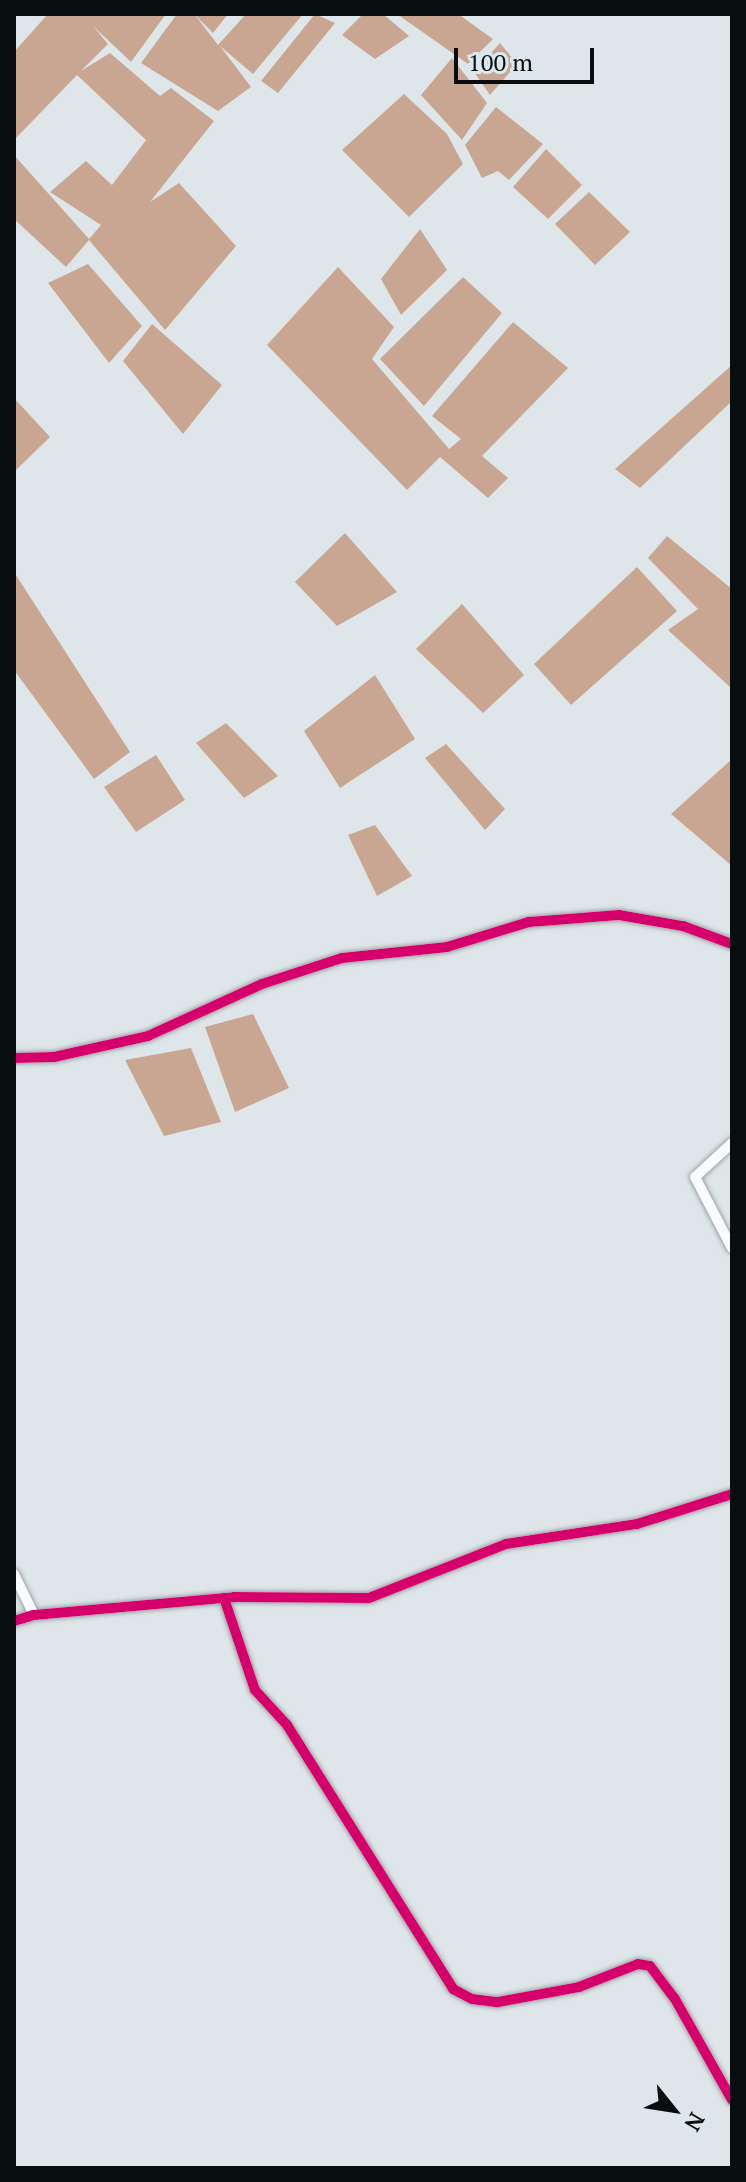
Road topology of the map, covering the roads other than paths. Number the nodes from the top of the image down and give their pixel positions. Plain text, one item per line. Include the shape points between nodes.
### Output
1 (732, 944) edge
2 (14, 1058) edge
3 (732, 1143) edge
4 (732, 1248) edge
5 (732, 1494) edge
6 (14, 1574) edge
7 (224, 1598) junction
8 (34, 1615) junction
9 (14, 1621) edge
10 (732, 2100) edge

1 - 2 street via 683,926 619,915 529,922 447,947 342,958 262,984 148,1036 54,1057
3 - 4 street via 695,1177
5 - 7 street via 637,1524 506,1544 369,1598
6 - 8 street
7 - 8 street
7 - 10 street via 255,1690 287,1725 453,1989 472,1999 498,2002 579,1987 638,1964 650,1966 675,1999
8 - 9 street

